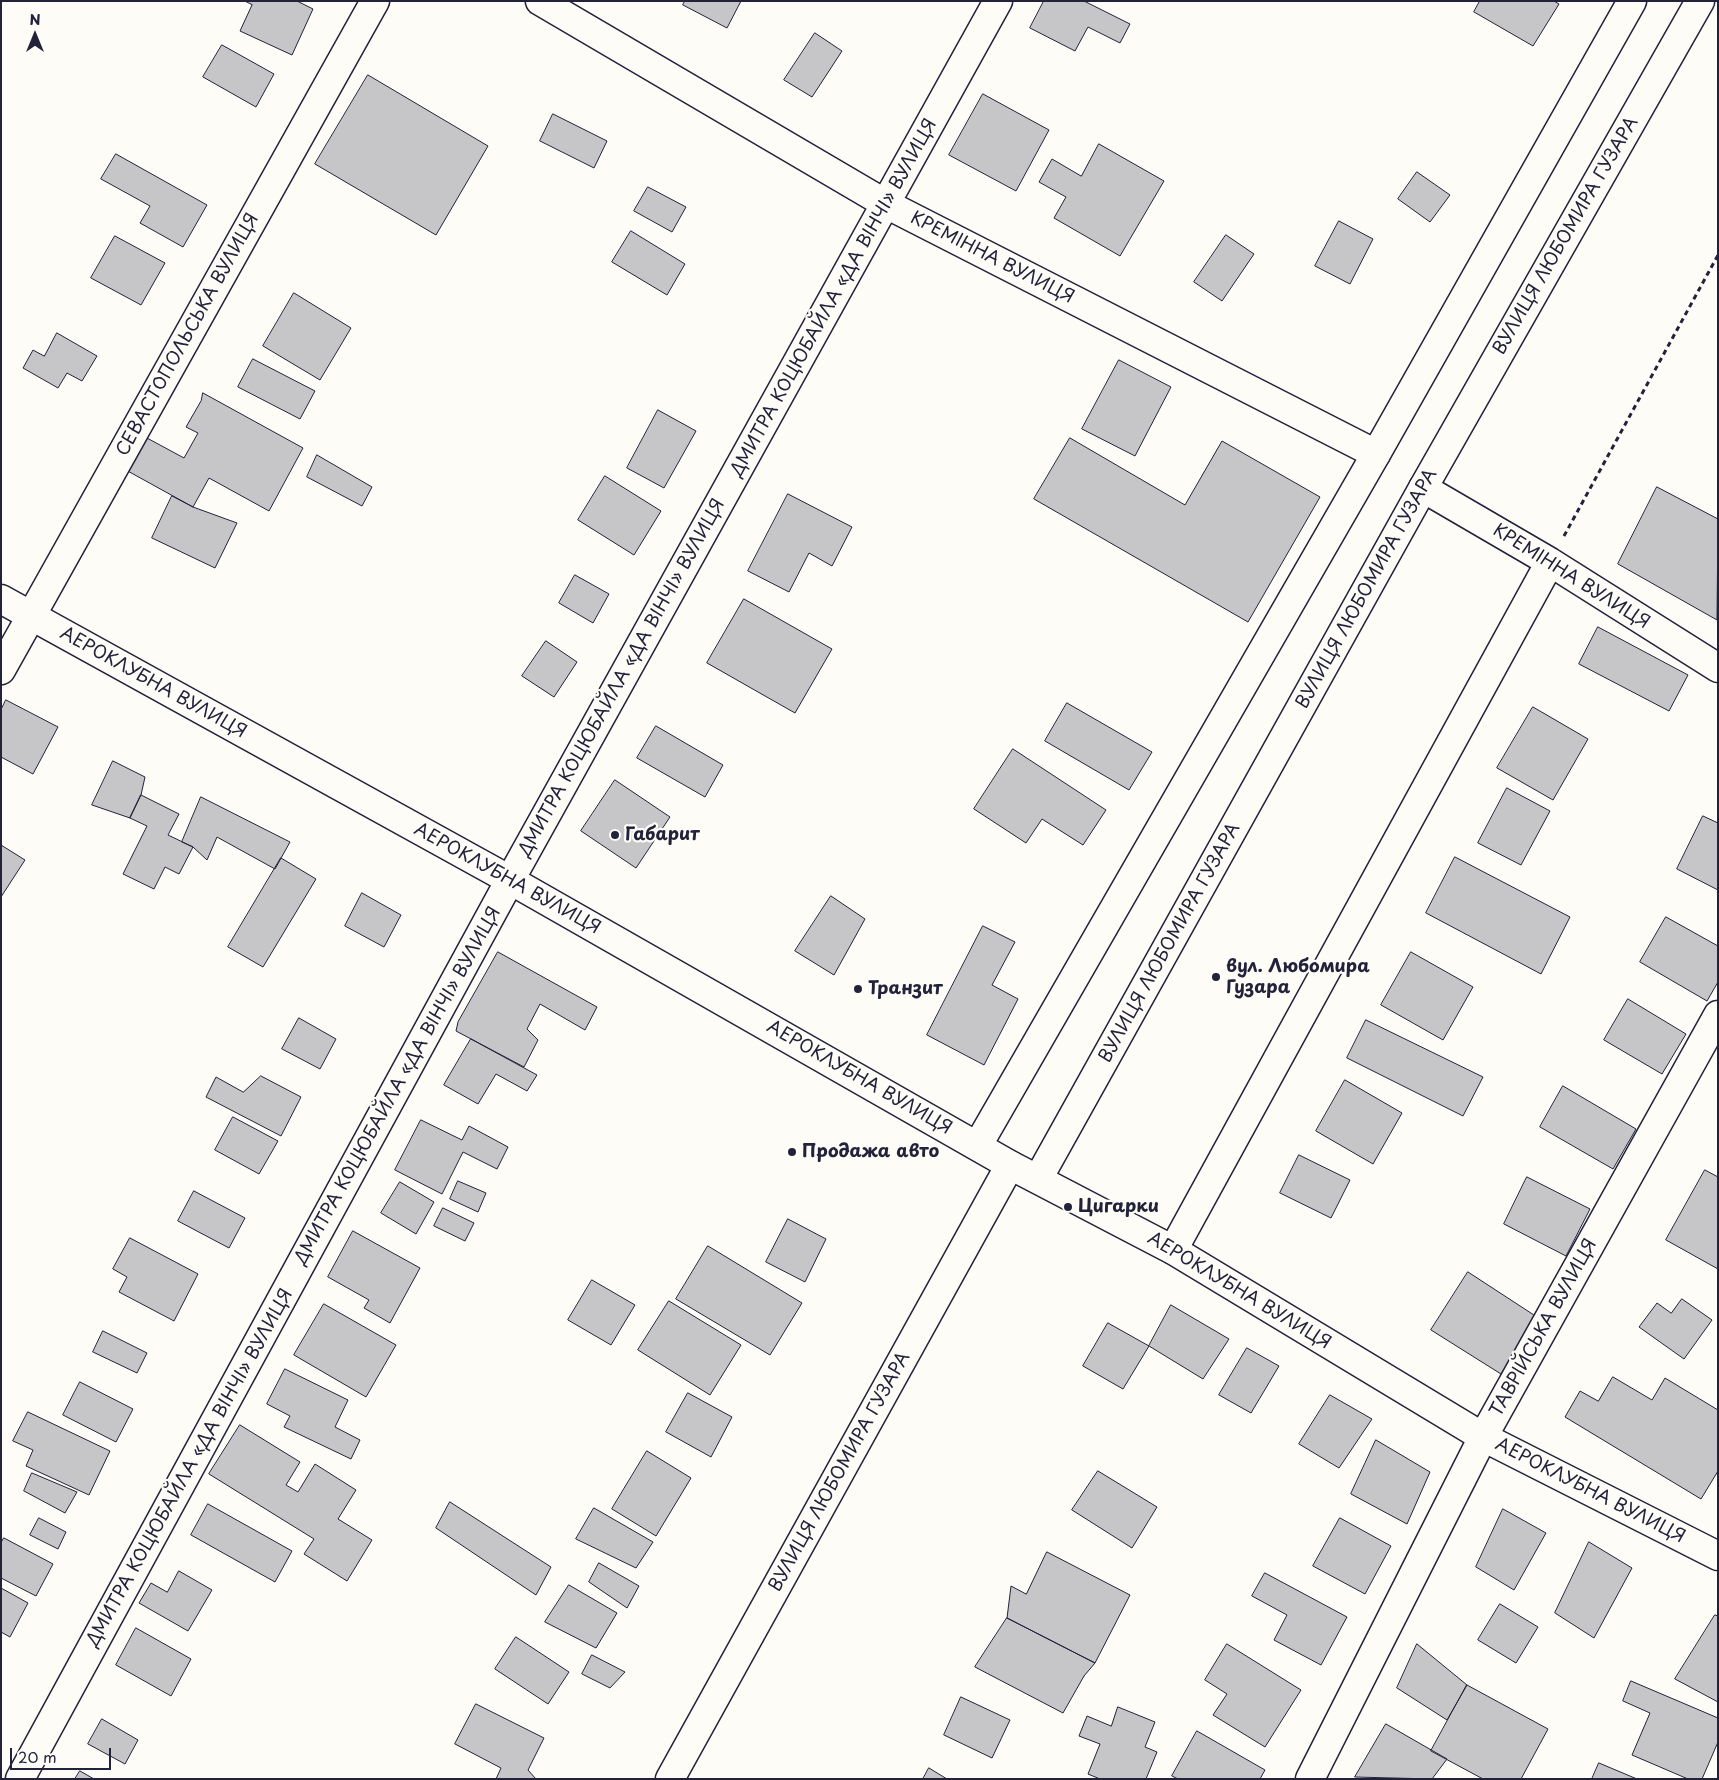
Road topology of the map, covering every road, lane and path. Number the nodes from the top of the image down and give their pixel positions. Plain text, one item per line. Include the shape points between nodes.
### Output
1 (375, 1) edge
2 (540, 1) edge
3 (998, 1) edge
4 (1632, 1) edge
5 (1700, 1) edge
6 (886, 204) junction
7 (1718, 255) edge
8 (1376, 454) junction
9 (1423, 488) junction
10 (1550, 562) junction
11 (1, 599) edge
12 (32, 616) junction
13 (1718, 668) edge
14 (1, 670) edge
15 (510, 880) junction
16 (1718, 1016) edge
17 (978, 1145) junction
18 (1010, 1164) junction
19 (1038, 1179) junction
20 (1173, 1250) junction
21 (1484, 1437) junction
22 (1718, 1556) edge
23 (20, 1779) edge
24 (670, 1779) edge
25 (1310, 1779) edge

1 - 12 street, СЕВАСТОПОЛЬСЬКА ВУЛИЦЯ
2 - 6 street, КРЕМІННА ВУЛИЦЯ
3 - 6 street, ДМИТРА КОЦЮБАЙЛА «ДА ВІНЧІ» ВУЛИЦЯ
4 - 8 street
5 - 9 street, ВУЛИЦЯ ЛЮБОМИРА ГУЗАРА
6 - 8 street, КРЕМІННА ВУЛИЦЯ
6 - 15 street, ДМИТРА КОЦЮБАЙЛА «ДА ВІНЧІ» ВУЛИЦЯ
7 - 10 path
8 - 17 street
9 - 10 street, КРЕМІННА ВУЛИЦЯ
9 - 19 street, ВУЛИЦЯ ЛЮБОМИРА ГУЗАРА
10 - 13 street, КРЕМІННА ВУЛИЦЯ
10 - 20 street
11 - 12 street, АЕРОКЛУБНА ВУЛИЦЯ
12 - 14 street, СЕВАСТОПОЛЬСЬКА ВУЛИЦЯ
12 - 15 street, АЕРОКЛУБНА ВУЛИЦЯ
15 - 17 street, АЕРОКЛУБНА ВУЛИЦЯ
15 - 23 street, ДМИТРА КОЦЮБАЙЛА «ДА ВІНЧІ» ВУЛИЦЯ
16 - 21 street, ТАВРІЙСЬКА ВУЛИЦЯ
17 - 18 street, АЕРОКЛУБНА ВУЛИЦЯ
18 - 19 street, АЕРОКЛУБНА ВУЛИЦЯ
18 - 24 street, ВУЛИЦЯ ЛЮБОМИРА ГУЗАРА
19 - 20 street, АЕРОКЛУБНА ВУЛИЦЯ
20 - 21 street, АЕРОКЛУБНА ВУЛИЦЯ
21 - 22 street, АЕРОКЛУБНА ВУЛИЦЯ
21 - 25 street, ТАВРІЙСЬКА ВУЛИЦЯ

